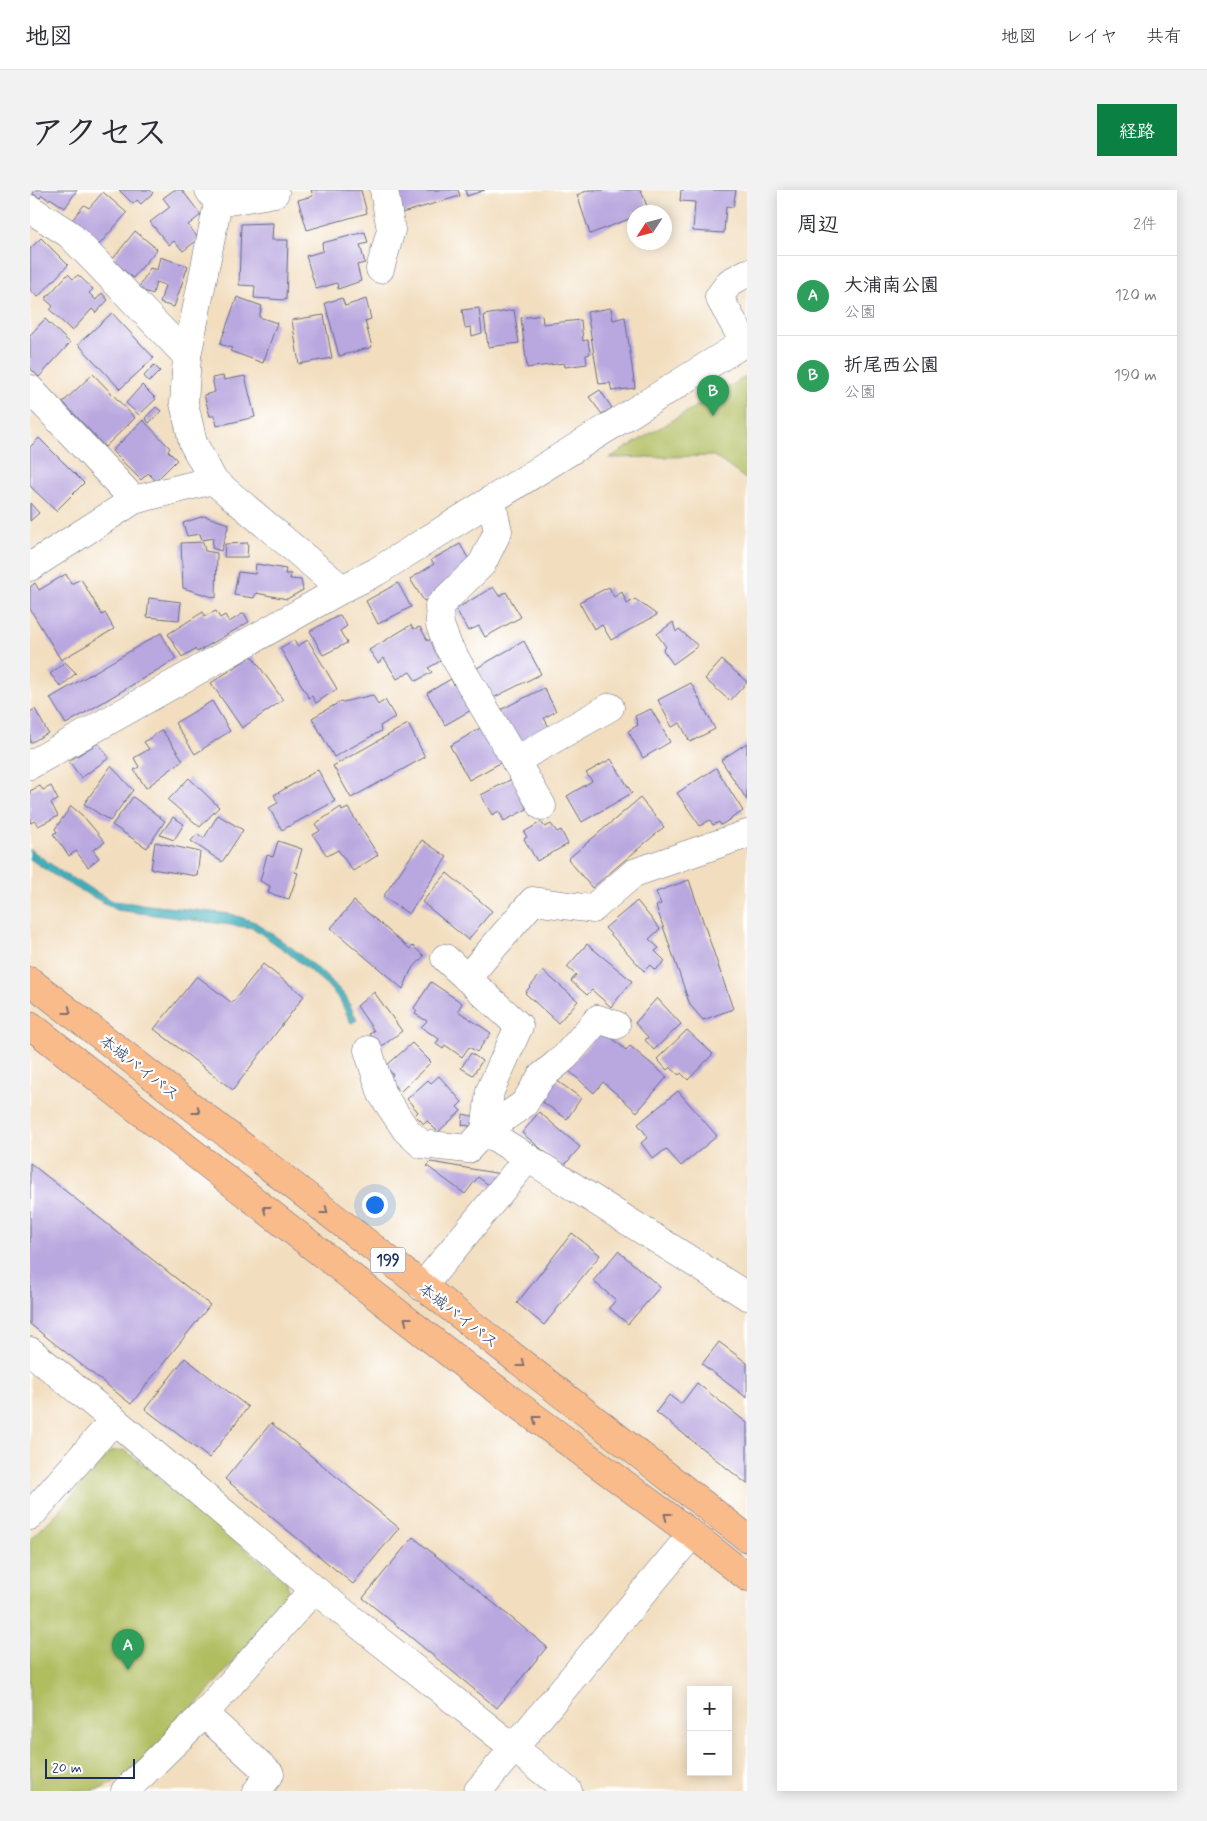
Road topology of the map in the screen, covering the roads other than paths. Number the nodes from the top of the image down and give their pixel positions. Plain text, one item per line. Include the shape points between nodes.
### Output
1 (384, 190) edge
2 (275, 193) dead end
3 (213, 196) edge
4 (30, 209) edge
5 (380, 269) dead end
6 (747, 273) edge
7 (746, 341) edge
8 (187, 356) junction
9 (30, 389) edge
10 (213, 480) junction
11 (134, 500) junction
12 (491, 500) junction
13 (30, 566) edge
14 (342, 589) junction
15 (610, 707) dead end
16 (515, 760) junction
17 (30, 765) edge
18 (542, 806) dead end
19 (747, 834) edge
20 (445, 958) dead end
21 (467, 978) junction
22 (30, 981) edge
23 (30, 1024) edge
24 (616, 1024) dead end
25 (368, 1050) dead end
26 (485, 1132) junction
27 (528, 1158) junction
28 (422, 1287) junction
29 (747, 1296) edge
30 (30, 1351) edge
31 (114, 1420) junction
32 (30, 1516) edge
33 (692, 1534) junction
34 (747, 1538) edge
35 (747, 1577) edge
36 (314, 1589) junction
37 (204, 1714) junction
38 (514, 1748) junction
39 (125, 1791) edge
40 (257, 1791) edge
41 (478, 1791) edge
42 (568, 1791) edge

1 - 5 street via 391,230
2 - 3 street
3 - 8 street
4 - 8 street via 68,234
6 - 7 street via 730,282 720,297
7 - 12 street
8 - 10 street via 184,403 193,443
9 - 11 street
10 - 11 street
10 - 14 street
11 - 13 street
12 - 14 street via 376,572
12 - 16 street via 498,532 482,564 439,606 440,625 448,646
14 - 17 street
15 - 16 street
16 - 18 street
19 - 21 street via 634,873 592,910 533,901
20 - 21 street
21 - 26 street via 519,1026 490,1091
22 -> 28 highway, 本城バイパス / 199
33 -> 23 highway, 本城バイパス / 199 via 468,1368
24 - 26 street via 598,1019 565,1057 541,1077 524,1104
25 - 26 street via 382,1094 406,1130 421,1144 468,1149
26 - 27 street
27 - 28 street
27 - 29 street
28 -> 34 highway, 本城バイパス / 199
30 - 31 street
31 - 32 street
31 - 36 street
33 - 35 highway, 本城バイパス / 199
33 - 38 street
36 - 37 street
36 - 38 street
37 - 39 street
37 - 40 street via 270,1774
38 - 41 street
38 - 42 street

